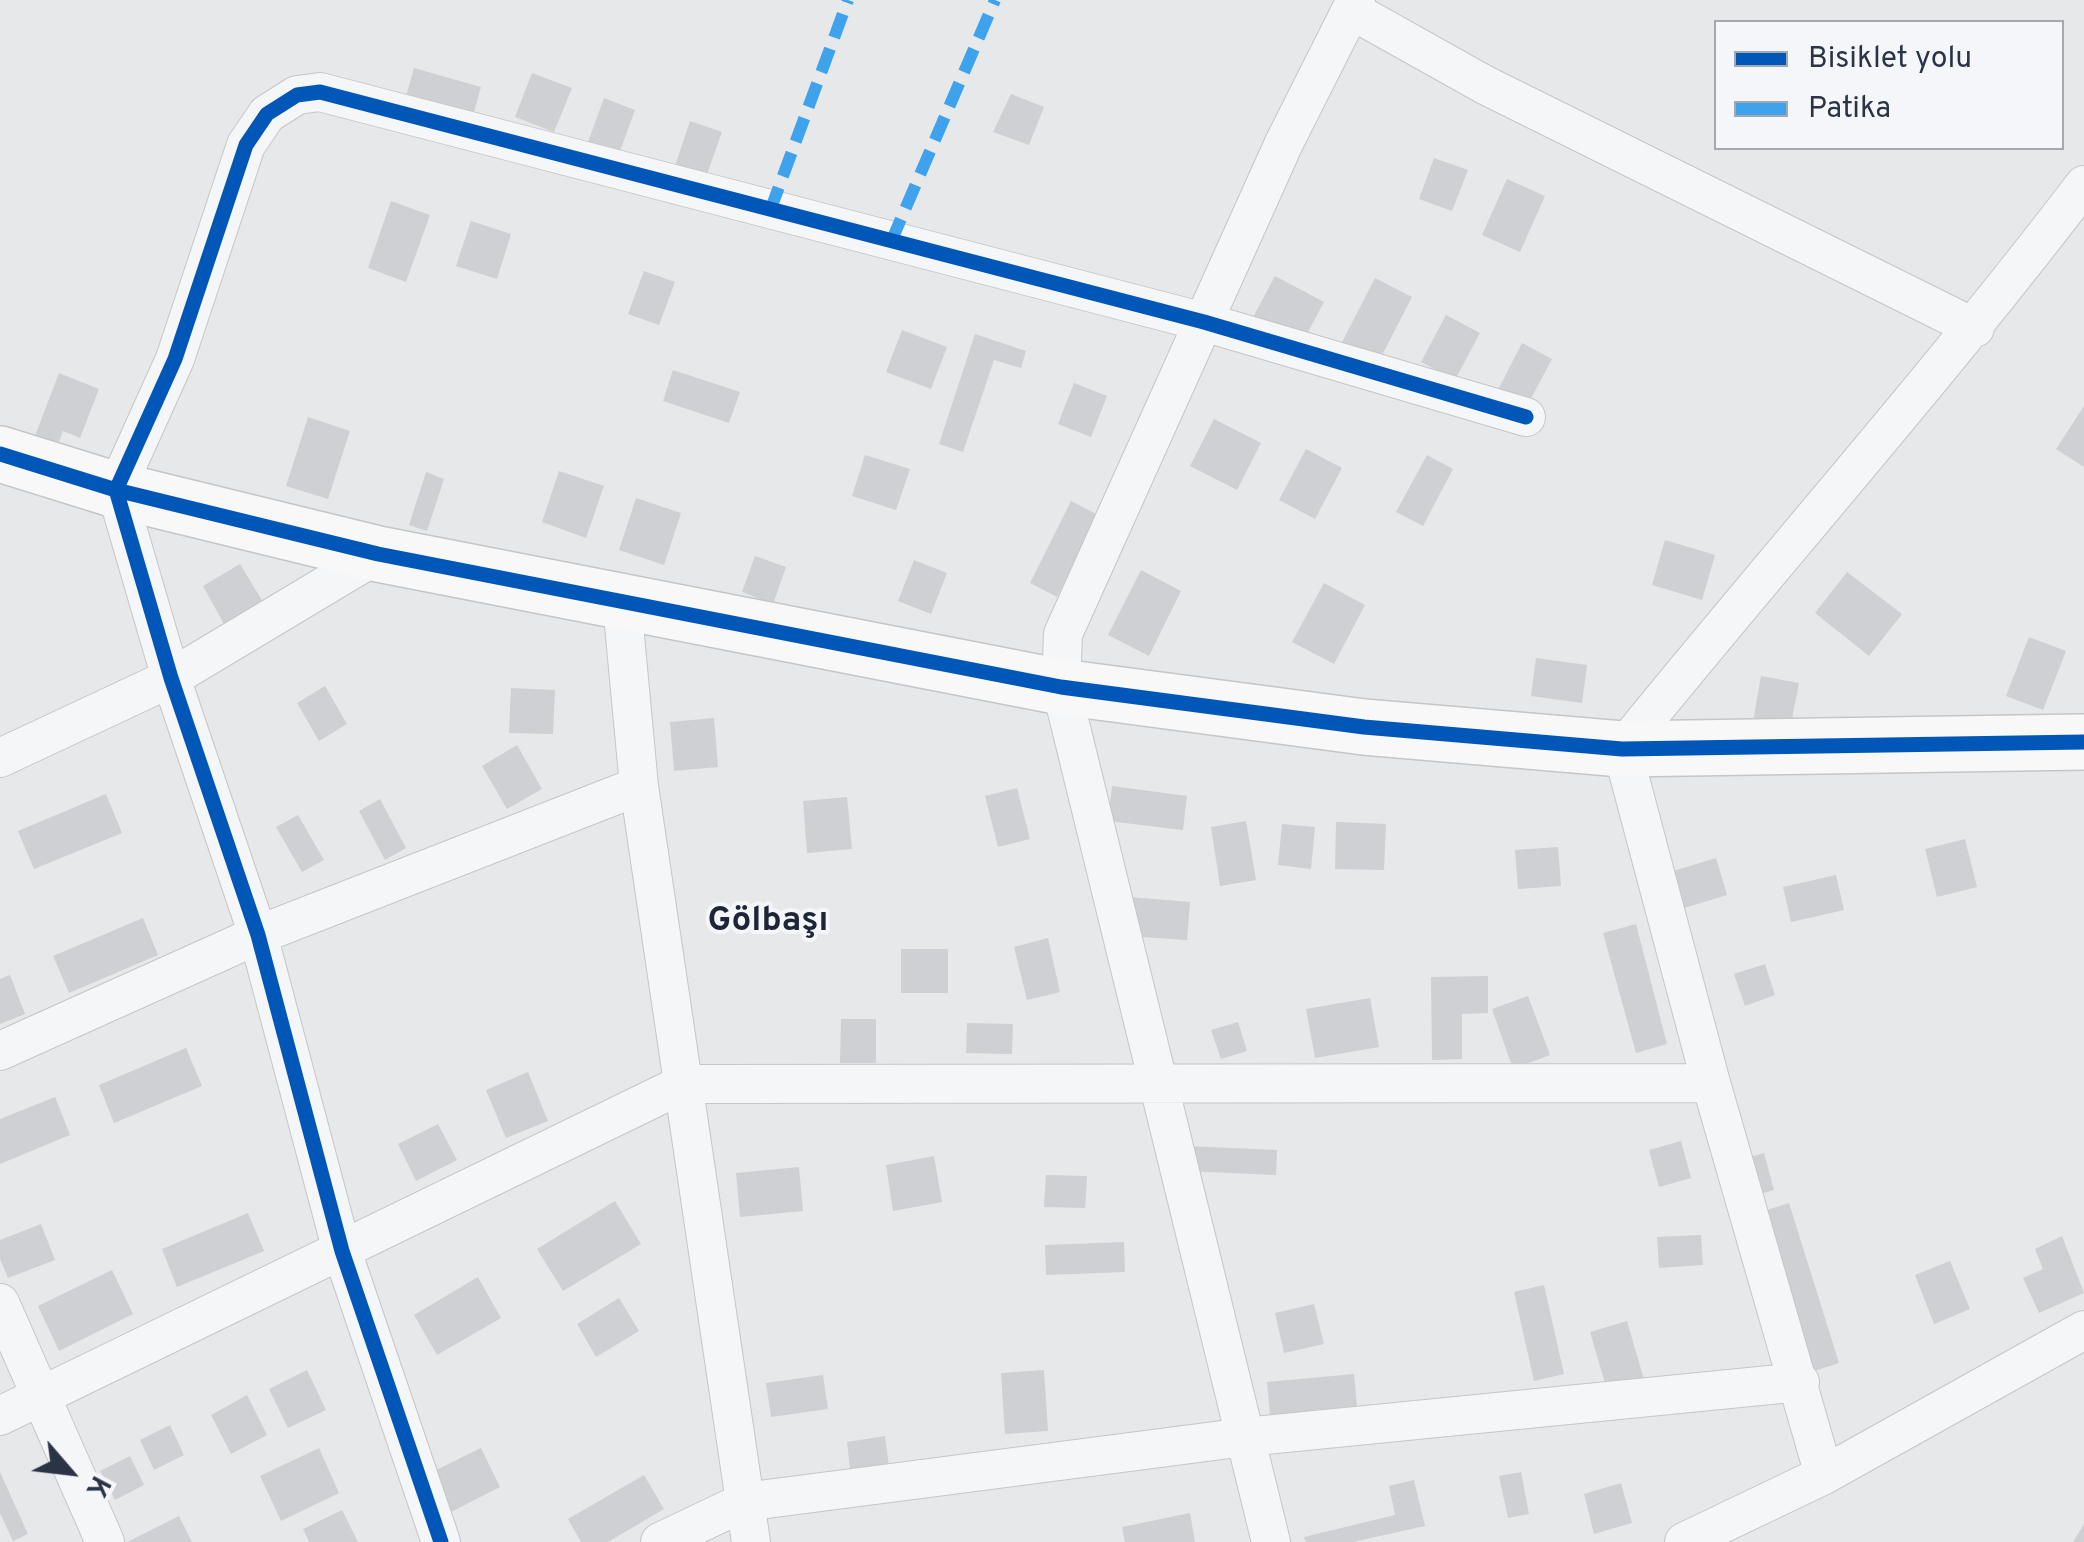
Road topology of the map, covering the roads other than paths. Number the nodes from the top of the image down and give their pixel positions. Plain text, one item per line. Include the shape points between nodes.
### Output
1 (1354, 5) edge
2 (2084, 185) edge
3 (1204, 322) junction
4 (1975, 328) junction
5 (1526, 418) dead end
6 (0, 454) edge
7 (116, 490) junction
8 (378, 554) junction
9 (622, 604) junction
10 (171, 678) junction
11 (1061, 686) junction
12 (2084, 742) edge
13 (1622, 749) junction
14 (0, 758) edge
15 (639, 786) junction
16 (258, 936) junction
17 (0, 1050) edge
18 (1157, 1083) junction
19 (1711, 1083) junction
20 (683, 1084) junction
21 (342, 1251) junction
22 (0, 1303) edge
23 (2084, 1330) edge
24 (1800, 1382) junction
25 (40, 1396) junction
26 (0, 1416) edge
27 (1246, 1437) junction
28 (1824, 1475) junction
29 (744, 1502) junction
30 (105, 1542) edge
31 (442, 1542) edge
32 (660, 1542) edge
33 (751, 1542) edge
34 (1271, 1542) edge
35 (1684, 1542) edge

1 - 3 street
1 - 4 street via 1484,84
2 - 4 street
3 - 5 street
3 - 7 street via 320,92 267,114 246,145 175,359
3 - 11 street via 1063,634
4 - 13 street via 1810,517
6 - 7 street
7 - 8 street
7 - 10 street
8 - 9 street
8 - 10 street
9 - 11 street
9 - 15 street
10 - 14 street
10 - 16 street
11 - 13 street via 1364,727
11 - 18 street
12 - 13 street
13 - 19 street
15 - 16 street
15 - 20 street
16 - 17 street
16 - 21 street
18 - 19 street
18 - 20 street
18 - 27 street
19 - 24 street
20 - 21 street
20 - 29 street
21 - 25 street
21 - 31 street
22 - 25 street
23 - 28 street
24 - 27 street
24 - 28 street
25 - 26 street
25 - 30 street
27 - 29 street
27 - 34 street
28 - 35 street
29 - 32 street
29 - 33 street

